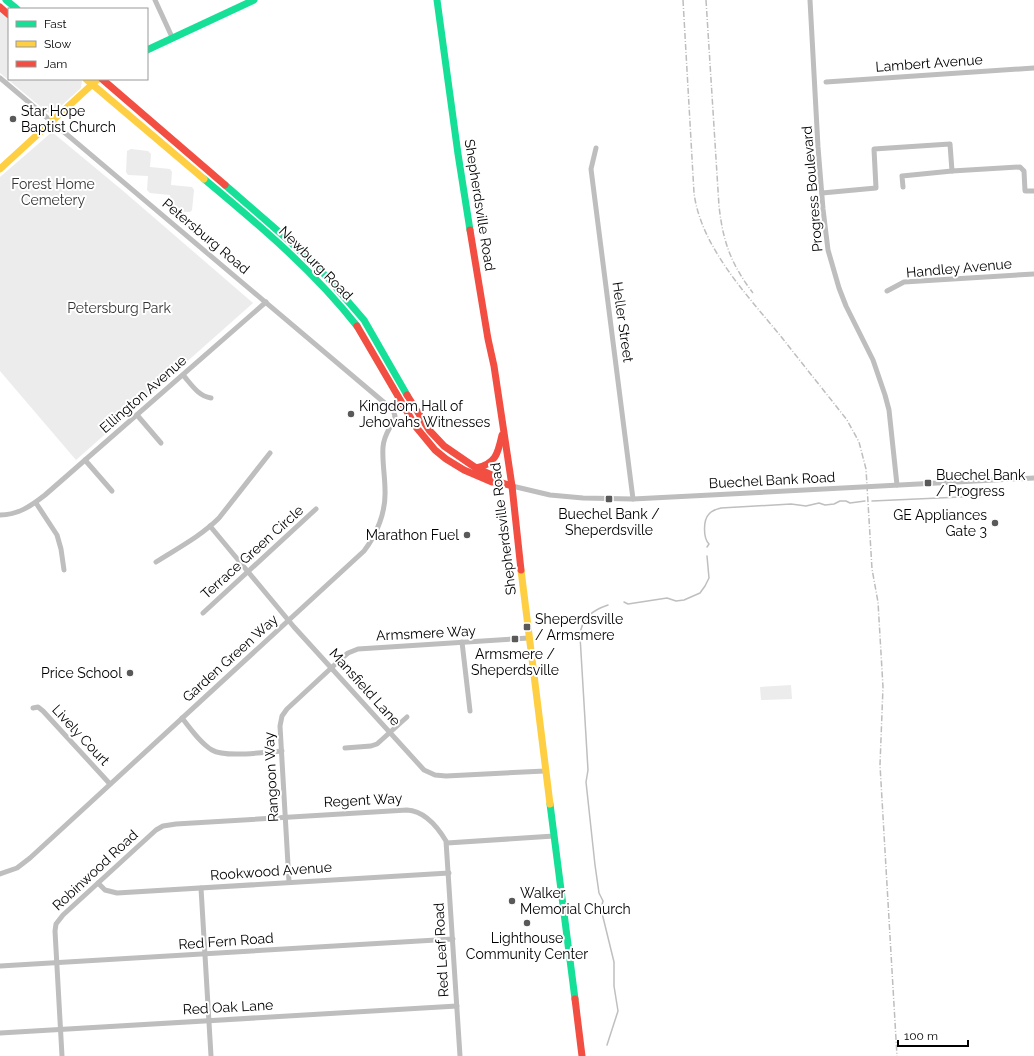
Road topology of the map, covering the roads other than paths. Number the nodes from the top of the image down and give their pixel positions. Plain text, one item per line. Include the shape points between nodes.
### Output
1 (6, 0) edge
2 (155, 0) edge
3 (254, 0) edge
4 (437, 0) edge
5 (810, 0) edge
6 (0, 7) edge
7 (16, 8) edge
8 (8, 14) edge
9 (172, 37) junction
10 (148, 49) edge
11 (1034, 68) edge
12 (0, 78) edge
13 (103, 80) edge
14 (89, 82) edge
15 (826, 82) dead end
16 (52, 122) junction
17 (596, 148) dead end
18 (0, 169) edge
19 (952, 171) junction
20 (903, 187) dead end
21 (1034, 191) edge
22 (822, 193) junction
23 (1034, 274) edge
24 (887, 291) dead end
25 (266, 302) junction
26 (183, 375) junction
27 (211, 398) dead end
28 (395, 414) joint
29 (137, 415) junction
30 (503, 427) junction
31 (161, 443) dead end
32 (270, 453) dead end
33 (85, 460) junction
34 (476, 468) junction
35 (1034, 478) edge
36 (499, 482) junction
37 (896, 485) junction
38 (512, 486) junction
39 (112, 491) dead end
40 (634, 499) junction
41 (36, 503) junction
42 (316, 509) dead end
43 (0, 515) edge
44 (210, 526) junction
45 (156, 562) dead end
46 (64, 570) dead end
47 (248, 571) junction
48 (203, 613) dead end
49 (289, 620) junction
50 (529, 638) junction
51 (462, 642) junction
52 (331, 668) junction
53 (33, 708) dead end
54 (470, 711) dead end
55 (407, 717) dead end
56 (182, 718) junction
57 (391, 733) junction
58 (345, 748) dead end
59 (282, 751) junction
60 (545, 771) junction
61 (110, 784) junction
62 (285, 817) junction
63 (160, 828) joint
64 (554, 836) junction
65 (447, 843) junction
66 (449, 873) junction
67 (0, 874) edge
68 (289, 882) junction
69 (98, 883) junction
70 (201, 888) junction
71 (453, 939) junction
72 (205, 954) junction
73 (57, 963) junction
74 (0, 966) edge
75 (457, 1006) junction
76 (209, 1021) junction
77 (60, 1029) junction
78 (0, 1033) edge
79 (62, 1056) edge
80 (211, 1056) edge
81 (460, 1056) edge
82 (582, 1056) edge

1 - 7 main road
2 - 9 street
3 - 9 main road
4 - 30 main road, Shepherdsville Road via 459,163
5 - 22 street, Progress Boulevard
6 - 8 main road
9 - 10 main road
11 - 15 street, Lambert Avenue
12 - 16 street, Petersburg Road
13 - 34 main road, Newburg Road via 286,238 326,276 365,321 429,430 444,446
14 - 16 main road
14 - 36 main road, Newburg Road via 283,247 342,306 359,329 416,427 435,450 463,470 492,482
16 - 18 main road
16 - 25 street, Petersburg Road
17 - 40 street, Heller Street via 591,169
19 - 20 street via 902,176
19 - 21 street via 1018,167 1024,171 1025,191
19 - 22 street via 950,144 874,149 876,188
22 - 37 street, Progress Boulevard via 825,231 833,270 846,306 873,360 886,395
23 - 24 street, Handley Avenue via 904,282
25 - 26 street, Ellington Avenue
25 - 28 street, Petersburg Road
26 - 27 street via 199,393
26 - 29 street, Ellington Avenue
28 - 49 street, Garden Green Way via 382,448 385,501 375,535 358,557
29 - 31 street
29 - 33 street, Ellington Avenue
30 - 34 main road via 495,458 488,464
30 - 38 main road, Shepherdsville Road
32 - 44 street
33 - 39 street
33 - 41 street, Ellington Avenue
34 - 36 main road, Newburg Road via 494,476
35 - 37 street, Buechel Bank Road
36 - 38 main road, Newburg Road
37 - 40 street, Buechel Bank Road
38 - 40 street, Buechel Bank Road via 550,496
38 - 50 main road, Shepherdsville Road
41 - 43 street, Ellington Avenue via 20,511
41 - 46 street via 59,540
42 - 47 street, Terrace Green Circle
44 - 45 street
44 - 47 street, Mansfield Lane
47 - 48 street, Terrace Green Circle
47 - 49 street, Mansfield Lane
49 - 52 street, Mansfield Lane
49 - 56 street, Garden Green Way
50 - 51 street, Armsmere Way
50 - 60 main road, Shepherdsville Road
51 - 52 street, Armsmere Way via 358,650 348,653
51 - 54 street
52 - 57 street, Mansfield Lane
52 - 59 street, Rangoon Way via 282,716
53 - 61 street, Lively Court via 38,707 44,711
55 - 57 street
56 - 59 street via 206,746 216,752 229,754
56 - 61 street, Garden Green Way
57 - 58 street via 375,745
57 - 60 street, Mansfield Lane via 422,767 435,775
59 - 62 street, Rangoon Way
60 - 64 main road, Shepherdsville Road
61 - 67 street, Garden Green Way via 22,864
62 - 63 street, Regent Way via 176,824
62 - 65 street, Regent Way via 411,810 428,818
62 - 68 street, Rangoon Way
63 - 69 street, Robinwood Road
64 - 65 street
64 - 82 main road, Shepherdsville Road
65 - 66 street, Red Leaf Road
66 - 68 street, Rookwood Avenue
66 - 71 street, Red Leaf Road
68 - 70 street, Rookwood Avenue
69 - 70 street, Rookwood Avenue via 105,890 117,893
69 - 73 street, Robinwood Road via 62,915 56,924
70 - 72 street
71 - 72 street, Red Fern Road
71 - 75 street, Red Leaf Road
72 - 73 street, Red Fern Road
72 - 76 street
73 - 74 street, Red Fern Road
73 - 77 street, Robinwood Road
75 - 76 street, Red Oak Lane
75 - 81 street, Red Leaf Road
76 - 77 street, Red Oak Lane
76 - 80 street
77 - 78 street, Red Oak Lane
77 - 79 street, Robinwood Road

